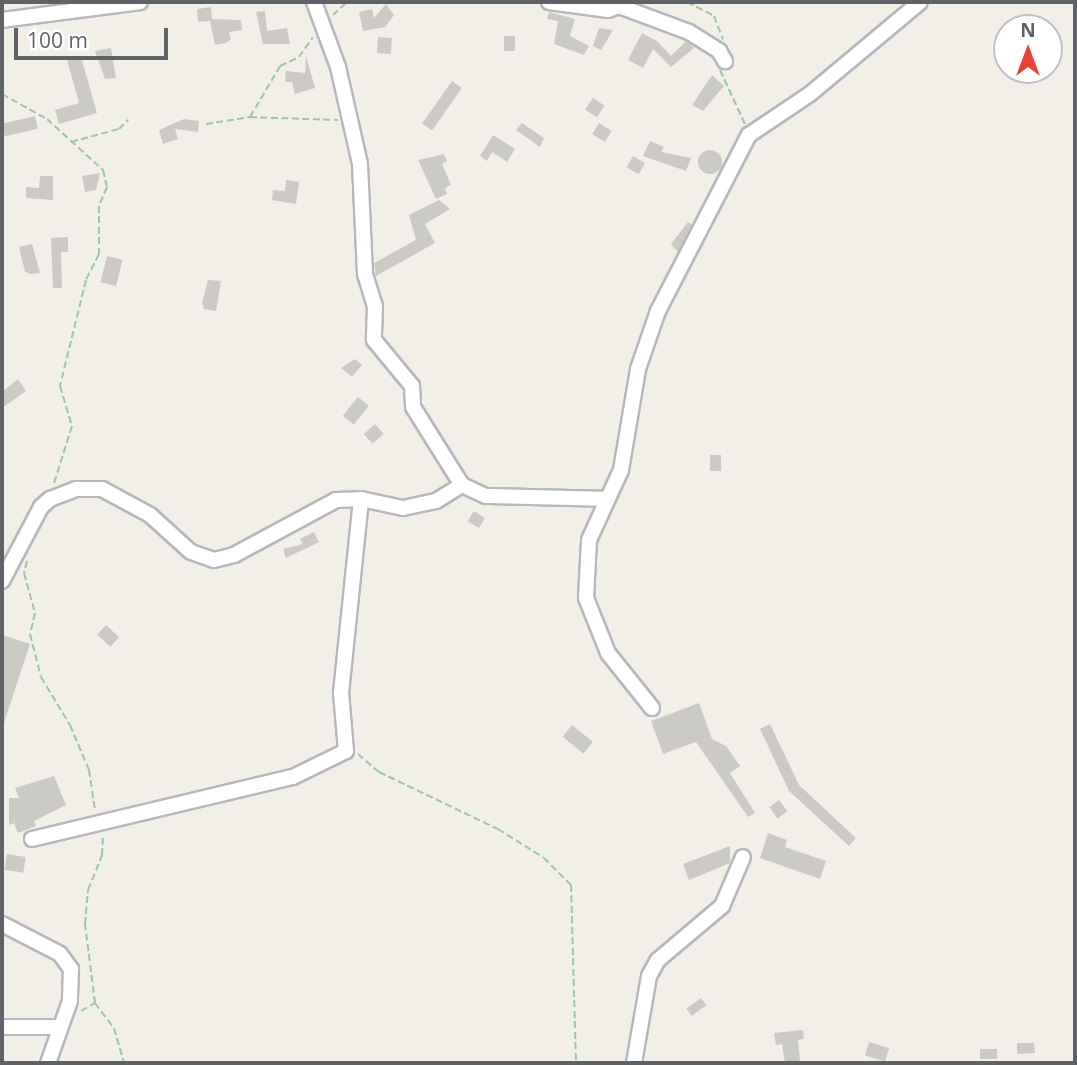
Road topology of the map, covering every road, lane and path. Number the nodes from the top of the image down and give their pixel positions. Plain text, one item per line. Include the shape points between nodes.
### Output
1 (140, 2) edge
2 (314, 2) edge
3 (347, 2) edge
4 (549, 2) edge
5 (920, 2) edge
6 (2, 20) edge
7 (322, 25) junction
8 (725, 61) dead end
9 (2, 94) edge
10 (250, 117) junction
11 (128, 120) dead end
12 (351, 120) junction
13 (206, 124) dead end
14 (70, 143) junction
15 (462, 485) junction
16 (50, 499) junction
17 (361, 499) junction
18 (605, 499) junction
19 (29, 555) dead end
20 (2, 581) edge
21 (652, 708) dead end
22 (349, 746) junction
23 (95, 825) junction
24 (32, 839) dead end
25 (743, 857) dead end
26 (2, 924) edge
27 (94, 1003) junction
28 (77, 1012) dead end
29 (2, 1027) edge
30 (60, 1027) junction
31 (48, 1063) edge
32 (124, 1063) edge
33 (576, 1063) edge
34 (634, 1063) edge

1 - 6 street
2 - 7 street
3 - 7 path
4 - 8 street via 608,10 619,6 689,32 719,51
5 - 18 street via 810,94 758,126 741,146 723,192 658,311 638,369 621,470
7 - 10 path via 299,57 280,66
7 - 12 street
9 - 14 path via 47,119
10 - 12 path
10 - 13 path
11 - 14 path via 119,128
12 - 15 street via 360,164 365,274 375,306 374,340 412,386 413,407
14 - 16 path via 103,170 107,187 99,206 99,254 86,280 60,386 72,426
15 - 17 street via 436,501 402,508
15 - 18 street via 486,496
16 - 17 street via 76,489 102,489 150,515 191,552 214,560 234,555 336,500
16 - 20 street
17 - 22 street via 341,693
18 - 21 street via 589,540 586,598 608,653
19 - 23 path via 23,573 33,601 30,634 41,677 70,725 89,770
22 - 23 street via 292,777
22 - 33 path via 379,772 498,829 544,858 571,885
23 - 24 street
23 - 27 path via 104,844 88,890 85,924
25 - 34 street via 722,906 658,960 649,975
26 - 30 street via 68,960 73,986
27 - 28 path
27 - 32 path via 114,1028
29 - 30 street
30 - 31 street

